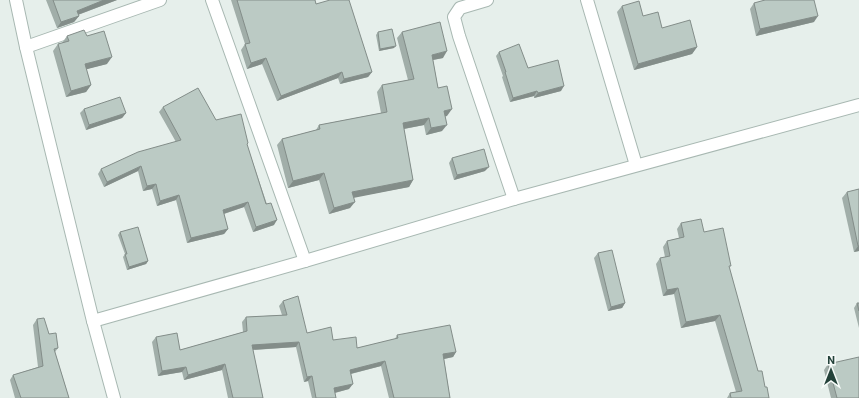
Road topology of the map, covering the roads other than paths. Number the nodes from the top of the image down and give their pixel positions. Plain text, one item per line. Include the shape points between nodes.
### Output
1 (16, 0) edge
2 (160, 0) edge
3 (212, 0) edge
4 (487, 0) edge
5 (587, 0) edge
6 (26, 47) junction
7 (859, 105) edge
8 (636, 165) junction
9 (514, 199) junction
10 (305, 261) junction
11 (93, 321) junction
12 (114, 398) edge

1 - 6 street
2 - 6 street
3 - 10 street
4 - 9 street via 460,8 454,17
5 - 8 street
6 - 11 street
7 - 8 street
8 - 9 street
9 - 10 street
10 - 11 street
11 - 12 street

